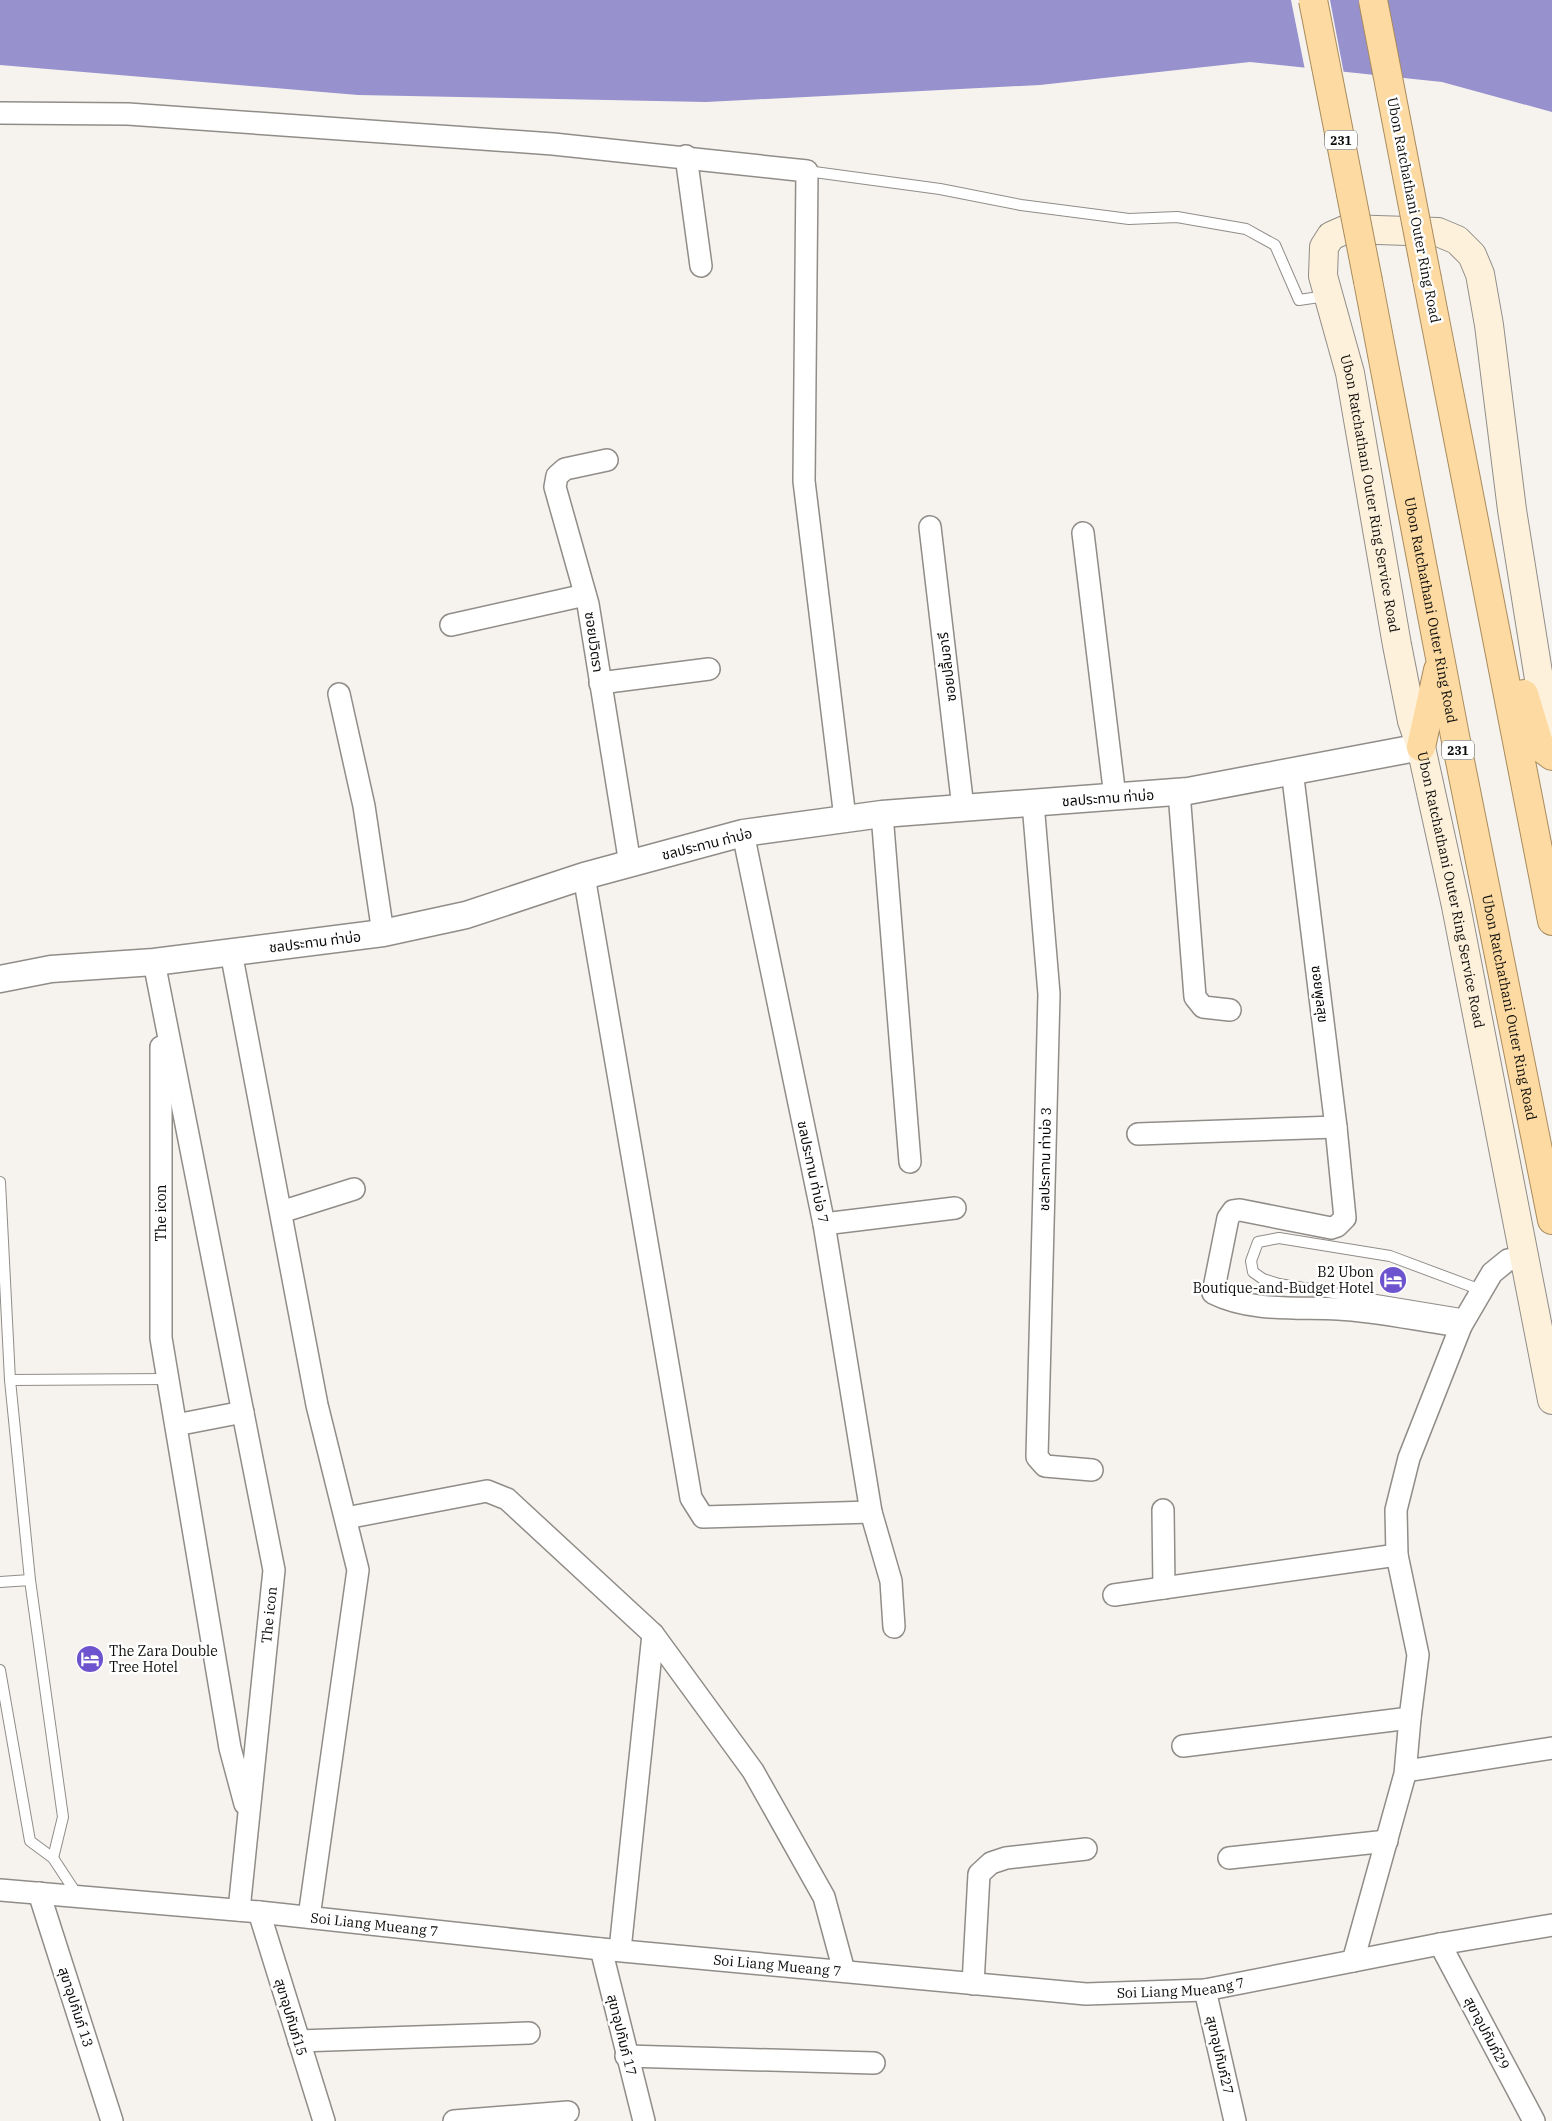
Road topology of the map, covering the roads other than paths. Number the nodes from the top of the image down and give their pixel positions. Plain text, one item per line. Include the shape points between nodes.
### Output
1 (1313, 0) edge
2 (1373, 0) edge
3 (0, 113) edge
4 (686, 156) junction
5 (807, 171) junction
6 (701, 266) dead end
7 (1328, 296) junction
8 (607, 460) dead end
9 (930, 527) dead end
10 (1084, 533) dead end
11 (585, 595) junction
12 (451, 625) dead end
13 (1500, 651) junction
14 (1440, 660) junction
15 (709, 669) dead end
16 (600, 683) junction
17 (340, 694) dead end
18 (1421, 747) junction
19 (1552, 756) edge
20 (1292, 770) junction
21 (1179, 792) junction
22 (1115, 798) junction
23 (1034, 803) junction
24 (963, 808) junction
25 (882, 814) junction
26 (845, 818) junction
27 (743, 833) junction
28 (630, 864) junction
29 (584, 876) junction
30 (1552, 921) edge
31 (384, 933) junction
32 (231, 952) junction
33 (154, 962) junction
34 (0, 978) edge
35 (161, 1000) junction
36 (1230, 1010) dead end
37 (1336, 1127) junction
38 (1138, 1134) dead end
39 (910, 1162) dead end
40 (0, 1182) edge
41 (354, 1190) dead end
42 (955, 1208) dead end
43 (281, 1212) junction
44 (1552, 1220) edge
45 (824, 1224) junction
46 (1526, 1258) junction
47 (1481, 1290) junction
48 (1464, 1321) junction
49 (168, 1379) junction
50 (10, 1380) junction
51 (1552, 1400) edge
52 (243, 1412) junction
53 (176, 1425) junction
54 (1092, 1470) dead end
55 (1163, 1510) dead end
56 (871, 1512) junction
57 (346, 1518) junction
58 (1397, 1555) junction
59 (30, 1580) junction
60 (0, 1582) edge
61 (1164, 1588) junction
62 (1114, 1595) dead end
63 (894, 1627) dead end
64 (653, 1634) junction
65 (0, 1670) edge
66 (1410, 1718) junction
67 (1183, 1746) dead end
68 (1552, 1748) edge
69 (1406, 1771) junction
70 (248, 1819) junction
71 (1387, 1840) junction
72 (1086, 1849) dead end
73 (53, 1858) junction
74 (1229, 1858) dead end
75 (0, 1890) edge
76 (39, 1893) junction
77 (78, 1896) junction
78 (249, 1911) junction
79 (308, 1918) junction
80 (1552, 1925) edge
81 (1440, 1944) junction
82 (610, 1949) junction
83 (1353, 1961) junction
84 (844, 1971) junction
85 (973, 1984) junction
86 (1205, 1990) junction
87 (530, 2033) dead end
88 (298, 2041) junction
89 (626, 2056) junction
90 (874, 2064) dead end
91 (568, 2112) dead end
92 (483, 2120) edge
93 (112, 2121) edge
94 (324, 2121) edge
95 (454, 2121) edge
96 (644, 2121) edge
97 (1235, 2121) edge
98 (1534, 2121) edge

1 - 14 highway, Ubon Ratchathani Outer Ring Road / 231, bridge
2 - 13 highway, Ubon Ratchathani Outer Ring Road, bridge
3 - 4 street via 128,114
4 - 5 street
4 - 6 street
5 - 7 lane via 940,189 1021,205 1129,219 1177,217 1246,229 1275,245 1299,300
5 - 26 street via 804,480
7 - 18 main road, Ubon Ratchathani Outer Ring Service Road via 1350,373 1397,645 1412,721
7 - 19 main road, Ubon Ratchathani Outer Ring Service Road via 1323,276 1324,247 1331,236 1347,229 1438,232 1457,240 1472,255 1480,274 1489,325 1512,510
8 - 11 street, ซอยปวิตรา via 565,469 557,476 555,487
9 - 24 street, ซอยปลื้มอารี
10 - 22 street
11 - 12 street
11 - 16 street, ซอยปวิตรา
13 - 19 highway via 1520,682 1540,747
13 - 30 highway, Ubon Ratchathani Outer Ring Road
14 - 18 highway
14 - 44 highway, Ubon Ratchathani Outer Ring Road / 231
15 - 16 street
16 - 28 street, ซอยปวิตรา
17 - 31 street via 364,806
18 - 20 street, ชลประทาน ท่าบ่อ
18 - 46 main road, Ubon Ratchathani Outer Ring Service Road
20 - 21 street, ชลประทาน ท่าบ่อ
20 - 37 street, ซอยพูลสุข
21 - 22 street, ชลประทาน ท่าบ่อ
21 - 36 street via 1195,997 1203,1007
22 - 23 street, ชลประทาน ท่าบ่อ
23 - 24 street, ชลประทาน ท่าบ่อ
23 - 54 street, ชลประทาน ท่าบ่อ 3 via 1049,994 1037,1458 1045,1466
24 - 25 street, ชลประทาน ท่าบ่อ
25 - 26 street, ชลประทาน ท่าบ่อ
25 - 39 street
26 - 27 street, ชลประทาน ท่าบ่อ
27 - 28 street, ชลประทาน ท่าบ่อ
27 - 45 street, ชลประทาน ท่าบ่อ 7
28 - 29 street, ชลประทาน ท่าบ่อ
29 - 31 street, ชลประทาน ท่าบ่อ via 466,915
29 - 56 street via 691,1498 703,1517
31 - 32 street, ชลประทาน ท่าบ่อ
32 - 33 street, ชลประทาน ท่าบ่อ
32 - 43 street
33 - 34 street, ชลประทาน ท่าบ่อ via 51,969
33 - 35 street, The icon
35 - 49 street, The icon via 161,1338
35 - 52 street, The icon
37 - 38 street
37 - 48 street, ซอยพูลสุข via 1345,1218 1331,1228 1233,1211 1228,1218 1213,1293 1269,1307 1339,1309
40 - 50 lane
41 - 43 street
42 - 45 street
43 - 57 street via 317,1405
45 - 56 street, ชลประทาน ท่าบ่อ 7
46 - 47 street via 1508,1260 1492,1273
46 - 51 main road, Ubon Ratchathani Outer Ring Service Road
47 - 48 street
47 - 48 lane via 1390,1256 1279,1238 1258,1242 1250,1261 1253,1272 1279,1284
48 - 58 street via 1409,1458 1396,1510
49 - 50 lane
49 - 53 street, The icon
50 - 59 lane
52 - 53 street
52 - 70 street, The icon via 274,1570
53 - 70 street, The icon via 230,1748
55 - 61 street
56 - 63 street, ชลประทาน ท่าบ่อ 7 via 892,1581
57 - 64 street via 462,1495 488,1491 497,1493
57 - 79 street via 358,1570
58 - 61 street
58 - 66 street via 1418,1655
59 - 60 lane
59 - 73 lane via 63,1817
61 - 62 street
64 - 82 street, สุขาอุปกัมภ์ 17
64 - 84 street via 753,1771 824,1896
65 - 73 lane via 30,1841
66 - 67 street
66 - 69 street
68 - 69 street
69 - 71 street
70 - 78 street, The icon
71 - 74 street
71 - 83 street
72 - 85 street via 1006,1858 991,1863 979,1874
73 - 77 lane
75 - 76 street, Soi Liang Mueang 7
76 - 77 street, Soi Liang Mueang 7
76 - 93 street, สุขาอุปกัมภ์ 13
77 - 78 street, Soi Liang Mueang 7
78 - 79 street, Soi Liang Mueang 7
78 - 88 street, สุขาอุปกัมภ์15
79 - 82 street, Soi Liang Mueang 7
80 - 81 street, Soi Liang Mueang 7
81 - 83 street, Soi Liang Mueang 7
81 - 98 street, สุขาอุปกัมภ์29
82 - 84 street, Soi Liang Mueang 7
82 - 89 street, สุขาอุปกัมภ์ 17
83 - 86 street, Soi Liang Mueang 7
84 - 85 street, Soi Liang Mueang 7
85 - 86 street, Soi Liang Mueang 7 via 1086,1994
86 - 97 street, สุขาอุปกัมภ์27
87 - 88 street
88 - 94 street, สุขาอุปกัมภ์15
89 - 90 street
89 - 96 street, สุขาอุปกัมภ์ 17
91 - 92 street
92 - 95 street

